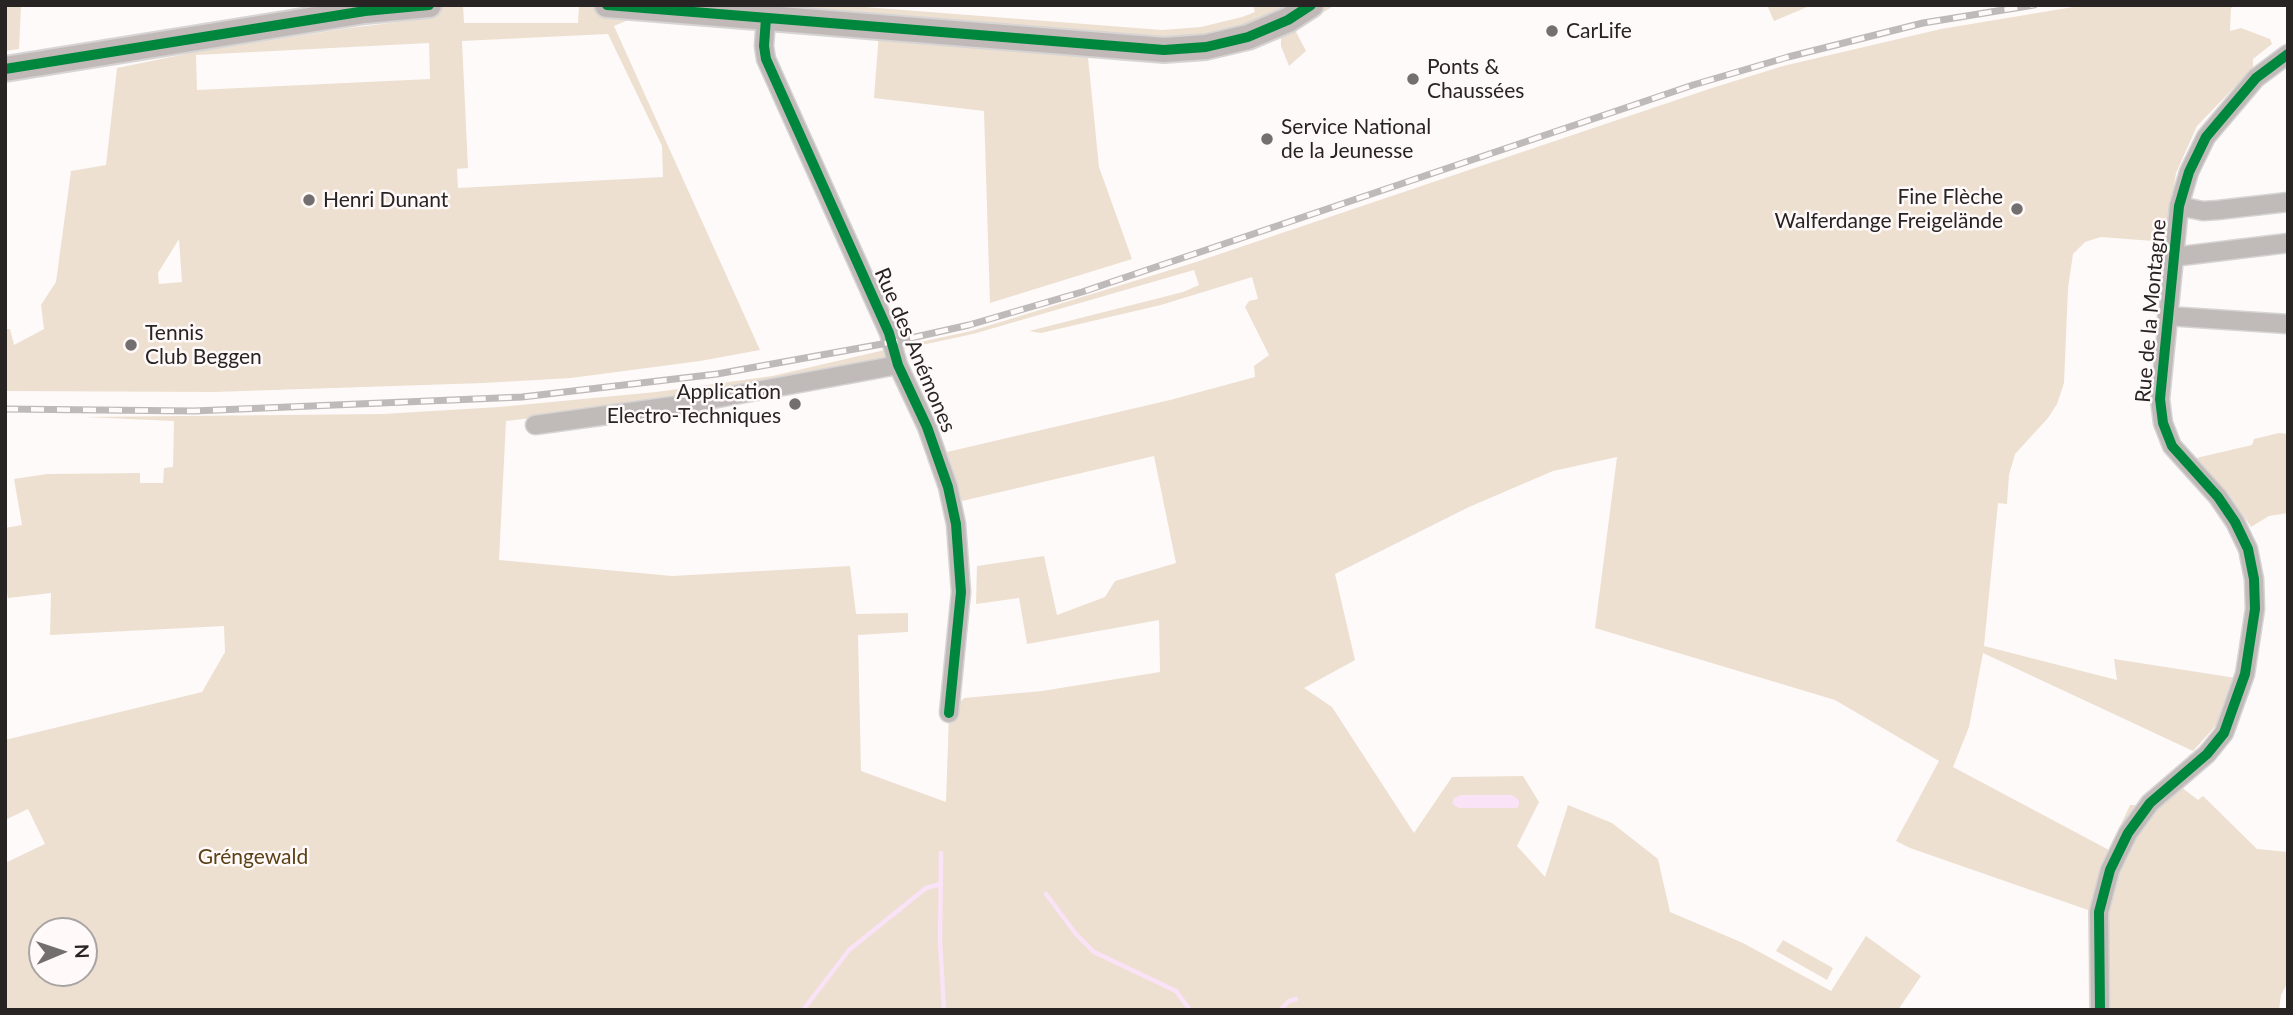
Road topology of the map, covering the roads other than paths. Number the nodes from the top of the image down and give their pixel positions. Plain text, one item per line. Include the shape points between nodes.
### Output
1 (429, 5) edge
2 (607, 5) edge
3 (1311, 5) edge
4 (766, 18) junction
5 (2288, 54) edge
6 (5, 69) edge
7 (2288, 202) edge
8 (2179, 206) junction
9 (2288, 243) edge
10 (2173, 257) junction
11 (2167, 316) junction
12 (2288, 324) edge
13 (898, 365) junction
14 (535, 425) dead end
15 (949, 713) dead end
16 (2100, 1010) edge

1 - 6 main road via 365,11
2 - 4 main road
3 - 4 main road via 1248,37 1164,50
4 - 13 street, Rue des Anémones via 766,60 889,333
5 - 8 street, Rue de la Montagne via 2256,78 2206,136
7 - 8 street, Rue de la Montagne via 2218,211
8 - 10 street, Rue de la Montagne
9 - 10 street, Rue de la Montagne
10 - 11 street, Rue de la Montagne
11 - 12 street
11 - 16 street, Rue de la Montagne via 2160,399 2163,423 2172,446 2235,522 2250,559 2255,609 2245,674 2224,733 2207,754 2150,803 2110,870 2099,912
13 - 14 street, Rue des Anémones via 680,405
13 - 15 street, Rue des Anémones via 937,452 956,524 961,592

